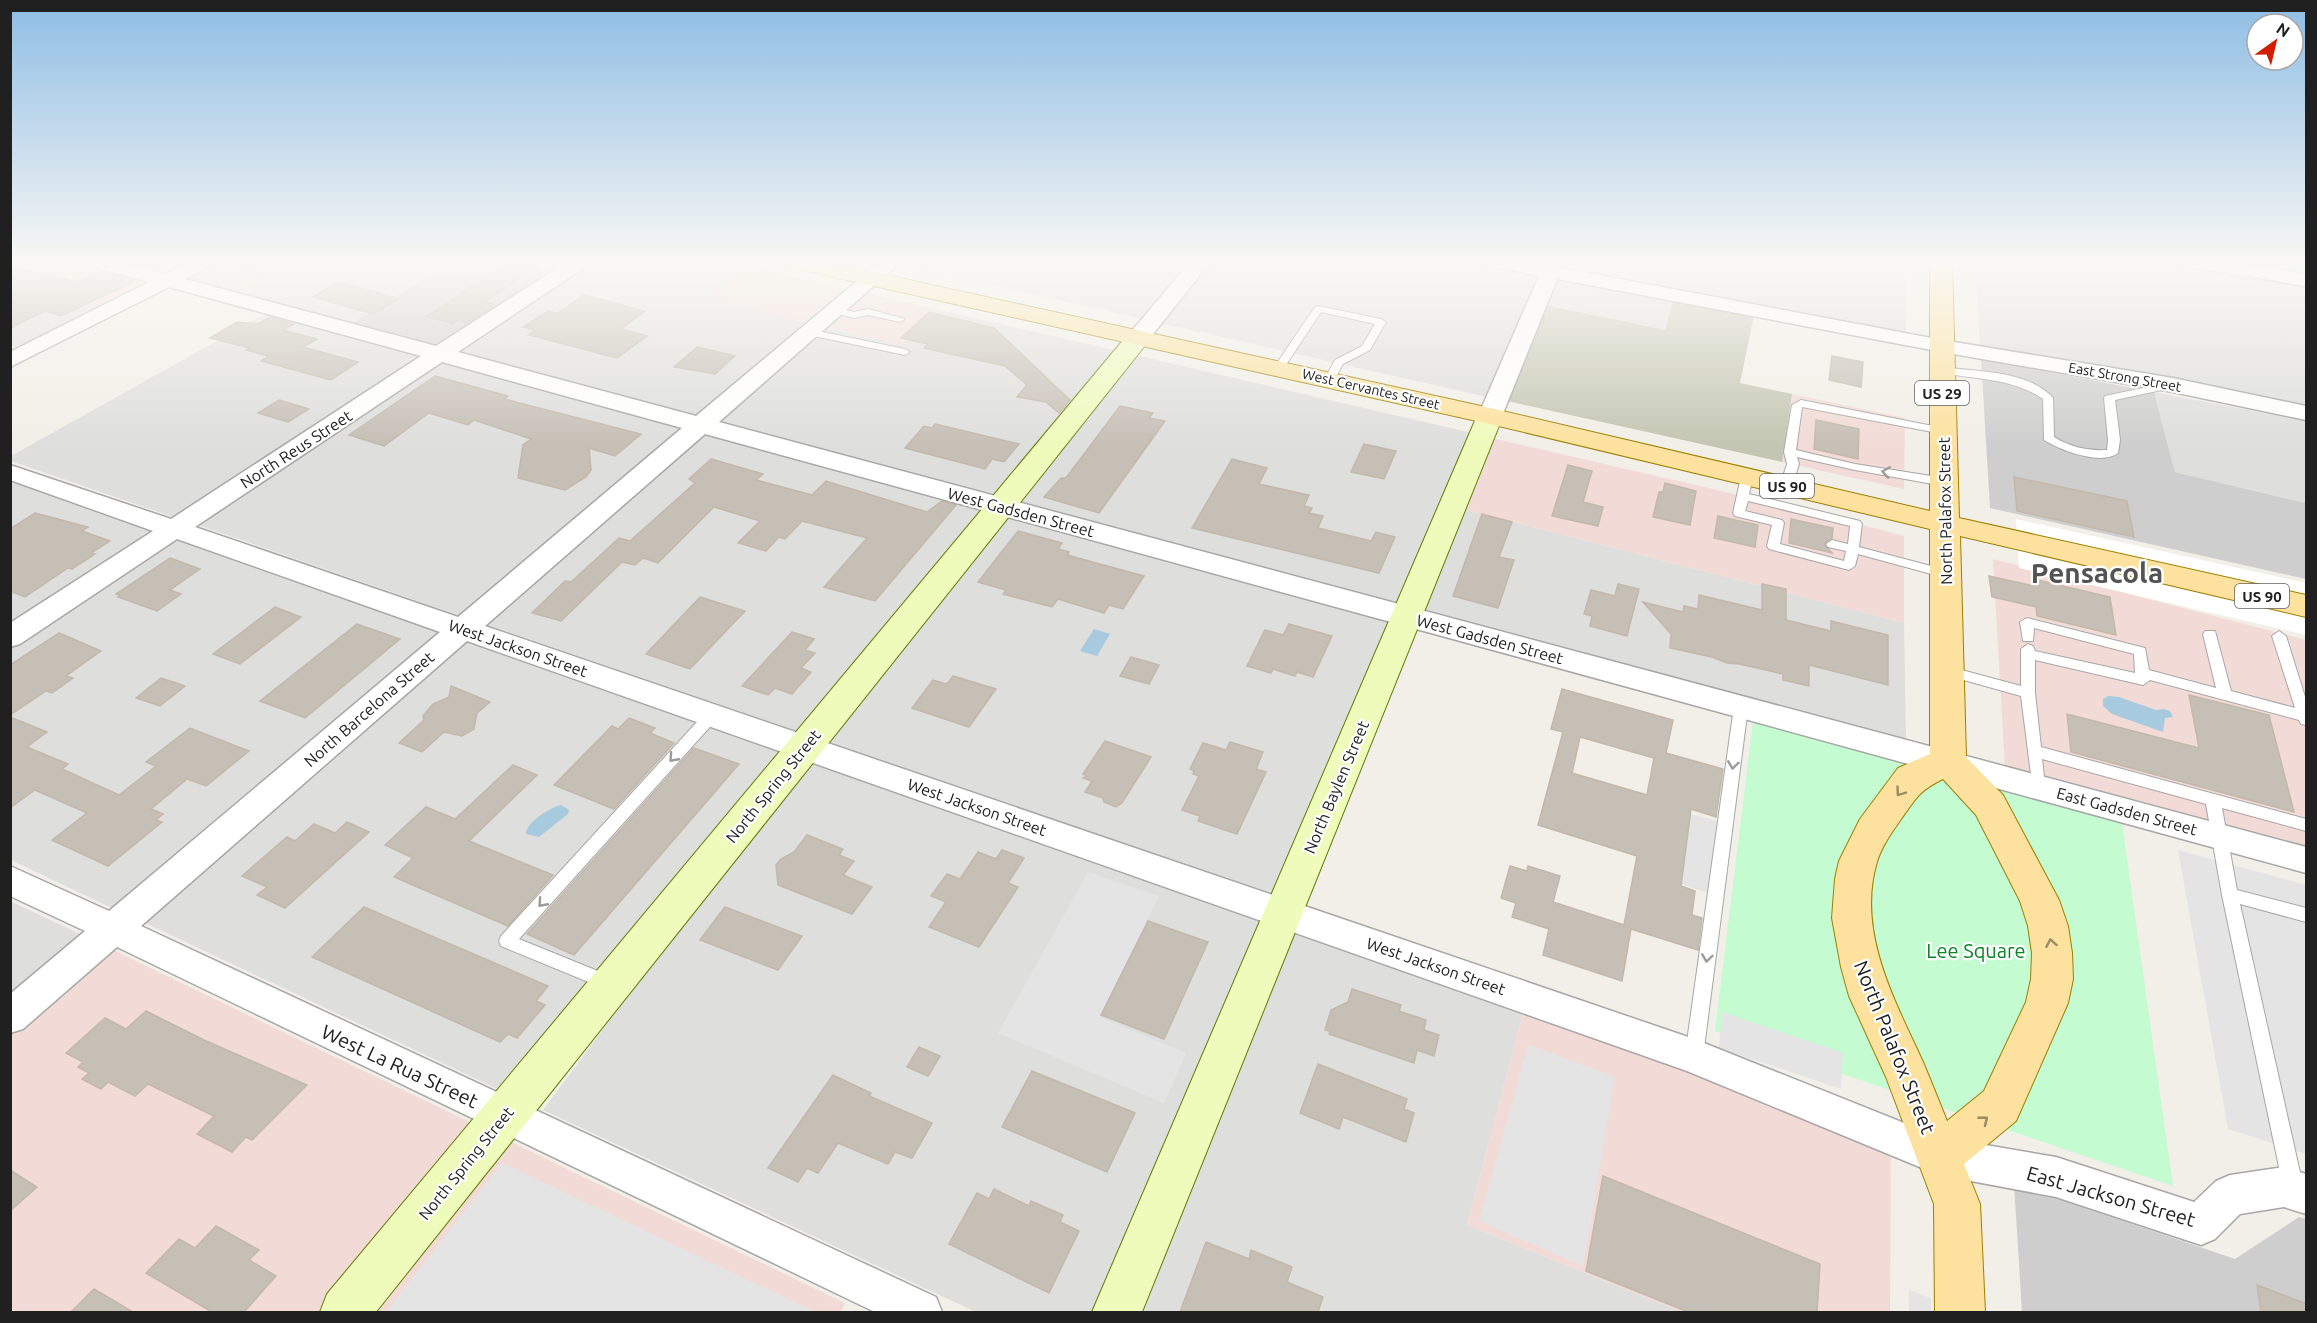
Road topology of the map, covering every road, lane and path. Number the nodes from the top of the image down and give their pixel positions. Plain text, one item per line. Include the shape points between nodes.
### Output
1 (84, 323) edge
2 (325, 323) edge
3 (487, 323) edge
4 (819, 323) edge
5 (1081, 323) edge
6 (1150, 323) edge
7 (1309, 323) edge
8 (1382, 323) edge
9 (1529, 323) edge
10 (1793, 323) edge
11 (1942, 323) edge
12 (808, 332) junction
13 (1138, 338) junction
14 (904, 352) dead end
15 (440, 354) junction
16 (1942, 358) junction
17 (10, 361) edge
18 (1278, 369) junction
19 (1329, 380) junction
20 (2173, 384) junction
21 (2307, 413) edge
22 (1490, 416) junction
23 (699, 425) junction
24 (1943, 431) junction
25 (1790, 452) junction
26 (10, 472) edge
27 (1944, 482) junction
28 (1745, 486) junction
29 (1786, 486) junction
30 (1001, 506) junction
31 (1857, 514) junction
32 (1946, 524) junction
33 (175, 529) junction
34 (1776, 531) junction
35 (1790, 534) dead end
36 (1832, 544) dead end
37 (1852, 549) junction
38 (1946, 574) junction
39 (2307, 606) edge
40 (1406, 616) junction
41 (462, 628) junction
42 (2210, 634) dead end
43 (2279, 636) dead end
44 (10, 638) edge
45 (2028, 647) junction
46 (1947, 671) junction
47 (2142, 673) junction
48 (2028, 693) junction
49 (2225, 695) junction
50 (1741, 707) junction
51 (712, 715) junction
52 (2306, 718) edge
53 (805, 747) junction
54 (2034, 752) junction
55 (1948, 761) junction
56 (2038, 786) junction
57 (2213, 800) junction
58 (2307, 825) edge
59 (2219, 836) junction
60 (2307, 860) edge
61 (10, 880) edge
62 (2230, 895) junction
63 (1284, 913) junction
64 (2307, 915) edge
65 (113, 929) junction
66 (612, 984) junction
67 (10, 1017) edge
68 (1694, 1056) junction
69 (505, 1116) junction
70 (1938, 1156) junction
71 (2300, 1192) edge
72 (345, 1312) edge
73 (921, 1312) edge
74 (1117, 1312) edge
75 (1960, 1312) edge

1 - 17 street
2 - 15 street, West Gadsden Street
3 - 15 street, North Reus Street
4 - 12 street, North Barcelona Street
5 - 13 main road, West Cervantes Street / US 90
6 - 13 street, North Spring Street
7 - 18 lane
8 - 19 lane via 1366,348 1340,362
9 - 22 street, North Baylen Street
10 - 16 street, East Strong Street
11 - 16 main road, North Palafox Street / US 29
12 - 14 lane
12 - 23 street, North Barcelona Street
13 - 18 main road, West Cervantes Street / US 90
13 - 30 street, North Spring Street
15 - 23 street, West Gadsden Street
15 - 33 street, North Reus Street
16 - 20 street, East Strong Street
16 - 20 lane via 2041,391 2048,398 2049,438 2069,449 2096,455 2112,453 2109,398
16 - 24 main road, North Palafox Street / US 29
18 - 19 main road, West Cervantes Street / US 90
19 - 22 main road, West Cervantes Street / US 90
20 - 21 street, East Strong Street
22 - 28 main road, West Cervantes Street / US 90
22 - 40 street, North Baylen Street
23 - 30 street, West Gadsden Street
23 - 41 street, North Barcelona Street
24 - 25 lane via 1801,403 1797,405
24 - 27 main road, North Palafox Street / US 29
27 -> 25 lane
25 - 29 lane via 1792,464
26 - 33 street, West Jackson Street
27 - 32 main road, North Palafox Street / US 29
28 - 29 main road, West Cervantes Street / US 90
28 - 31 lane
28 - 34 lane via 1739,513 1778,523
29 - 31 main road, West Cervantes Street / US 90
30 - 40 street, West Gadsden Street
30 - 53 street, North Spring Street
31 - 32 main road, West Cervantes Street / US 90
31 - 37 lane
32 - 38 main road, North Palafox Street
32 - 39 main road, US 90
33 - 41 street, West Jackson Street
33 - 44 street, North Reus Street
34 - 35 lane
34 - 37 lane via 1773,546 1849,566
36 - 37 lane
37 - 38 lane
38 - 46 main road, North Palafox Street
40 - 50 street, West Gadsden Street
40 - 63 street, North Baylen Street
41 - 51 street, West Jackson Street
41 - 65 street, North Barcelona Street
42 - 49 lane
43 - 52 lane
45 - 47 lane via 2143,680
45 - 47 lane via 2028,622 2140,651
45 - 48 lane
46 - 48 lane
46 - 55 main road, North Palafox Street
47 - 49 lane
48 - 54 lane
49 - 52 lane
50 - 55 street, West Gadsden Street
50 -> 68 lane
51 - 53 street, West Jackson Street
51 -> 66 lane via 507,941
53 - 63 street, West Jackson Street
53 - 66 street, North Spring Street
54 - 56 lane
54 - 57 lane
55 - 56 street, East Gadsden Street
55 -> 70 main road, North Palafox Street via 1911,778 1873,831 1858,861 1852,905 1860,967
70 -> 55 main road, North Palafox Street via 2000,1106 2047,1003 2052,979 2048,926 2039,900 1990,805
56 - 59 street, East Gadsden Street
57 - 58 lane
57 - 59 lane
59 - 60 street, East Gadsden Street
59 - 62 lane
61 - 65 street, West La Rua Street
62 - 64 lane
62 - 71 lane
63 - 68 street, West Jackson Street
63 - 74 street, North Baylen Street
65 - 67 street, North Barcelona Street
65 - 69 street, West La Rua Street
66 - 69 street, North Spring Street
68 - 70 street, West Jackson Street
69 - 72 street, North Spring Street
69 - 73 street, West La Rua Street
70 - 71 street, East Jackson Street via 2056,1177 2201,1225 2230,1195 2284,1187
70 - 75 main road, North Palafox Street via 1957,1204

